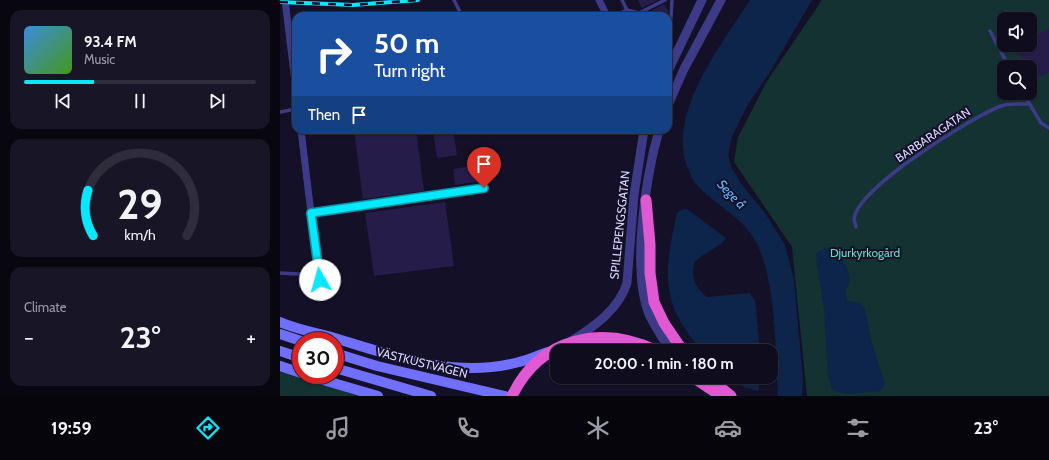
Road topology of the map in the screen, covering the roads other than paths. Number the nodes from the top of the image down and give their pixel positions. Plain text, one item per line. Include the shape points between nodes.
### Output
1 (285, 0) edge
2 (454, 0) edge
3 (599, 0) edge
4 (622, 0) edge
5 (665, 0) edge
6 (672, 0) edge
7 (702, 0) edge
8 (721, 0) edge
9 (627, 10) junction
10 (460, 12) edge
11 (608, 12) edge
12 (620, 12) edge
13 (632, 12) edge
14 (644, 12) edge
15 (671, 12) edge
16 (990, 31) dead end
17 (292, 57) edge
18 (1005, 60) edge
19 (672, 63) edge
20 (672, 96) edge
21 (1026, 100) edge
22 (1028, 104) junction
23 (292, 110) edge
24 (280, 112) edge
25 (1049, 128) edge
26 (301, 134) edge
27 (643, 134) edge
28 (659, 134) edge
29 (484, 188) dead end
30 (646, 200) junction
31 (311, 213) junction
32 (856, 227) dead end
33 (318, 272) junction
34 (280, 273) edge
35 (320, 280) dead end
36 (280, 322) edge
37 (280, 334) edge
38 (292, 338) edge
39 (567, 344) joint
40 (638, 344) edge
41 (667, 344) edge
42 (678, 344) edge
43 (280, 351) edge
44 (549, 351) joint
45 (292, 355) edge
46 (344, 355) edge
47 (280, 366) edge
48 (292, 370) edge
49 (344, 371) edge
50 (337, 384) edge
51 (697, 384) edge
52 (702, 384) edge
53 (716, 384) edge
54 (378, 396) edge
55 (431, 396) edge
56 (505, 396) edge
57 (512, 396) edge
58 (705, 396) edge
59 (721, 396) edge
60 (731, 396) edge

1 - 17 street
2 - 10 lane
3 - 11 street
4 - 9 lane
5 - 14 lane
6 - 15 lane
7 - 19 street
8 - 20 street
9 - 12 lane
9 - 13 lane
16 - 18 lane
21 - 22 lane
22 - 25 lane via 1041,122
22 - 32 lane, BARBARAGATAN via 1003,106 984,113 914,157 872,193 858,209 854,219
23 - 24 lane
26 - 31 street
27 - 39 street, SPILLEPENGSGATAN via 624,294 604,317
28 - 30 street, SPILLEPENGSGATAN
29 - 31 lane
30 - 41 street, SPILLEPENGSGATAN via 641,247 642,283 649,313
30 - 42 highway via 654,302
31 - 33 street
33 - 34 lane
33 - 35 street
36 - 44 main road via 372,350 445,367 481,368 519,363
37 - 38 main road
39 - 40 highway via 604,337 624,339
43 - 45 main road
44 - 57 highway via 526,373
46 - 56 main road, VÄSTKUSTVÄGEN via 377,366
47 - 48 main road
49 - 55 main road
50 - 54 main road
51 - 58 highway
52 - 59 highway
53 - 60 highway

